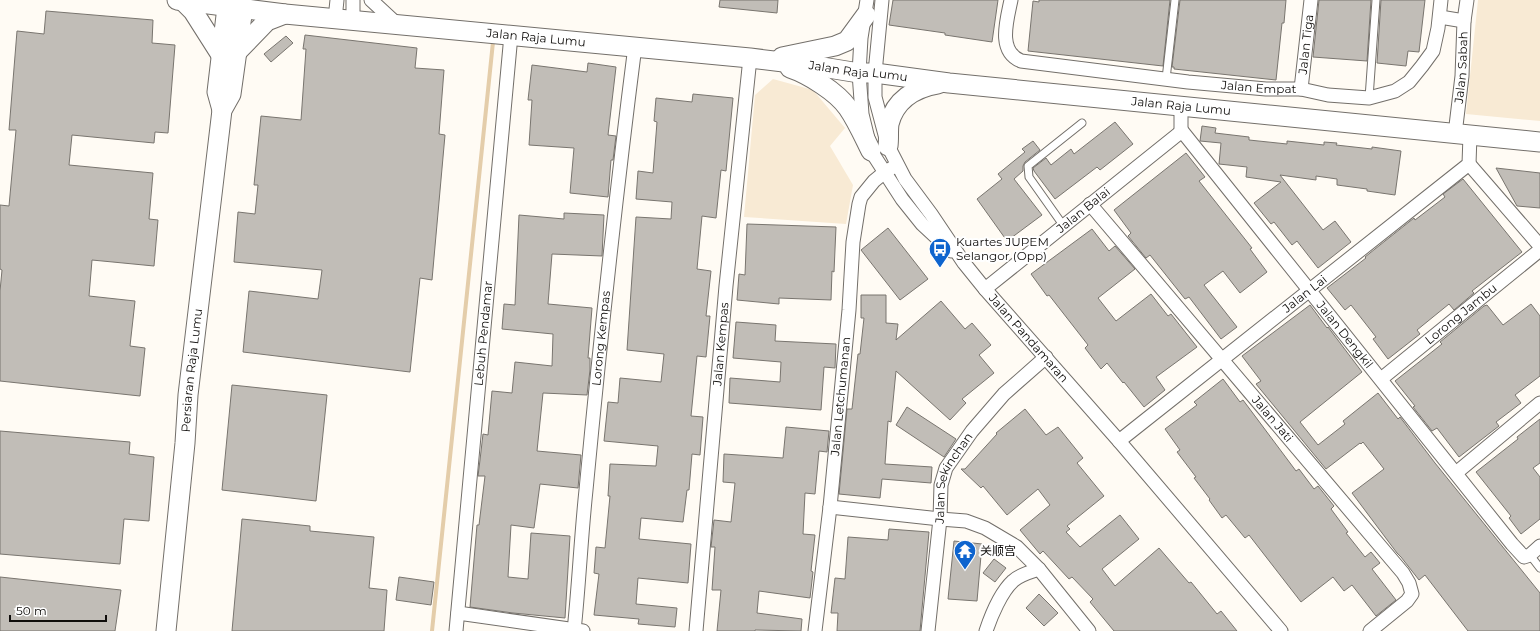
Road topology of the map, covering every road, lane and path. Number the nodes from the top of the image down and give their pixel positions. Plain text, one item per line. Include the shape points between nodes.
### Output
1 (338, 0) edge
2 (353, 0) edge
3 (371, 0) edge
4 (882, 0) edge
5 (1011, 0) edge
6 (1175, 0) edge
7 (1311, 0) edge
8 (1376, 0) edge
9 (1441, 0) edge
10 (1466, 0) edge
11 (180, 1) edge
12 (235, 8) junction
13 (866, 8) edge
14 (286, 14) junction
15 (1440, 18) junction
16 (344, 20) junction
17 (1464, 20) junction
18 (398, 25) junction
19 (510, 35) junction
20 (635, 46) junction
21 (228, 54) junction
22 (759, 59) junction
23 (866, 73) junction
24 (1166, 79) junction
25 (949, 83) junction
26 (1301, 89) junction
27 (1369, 98) junction
28 (1181, 106) junction
29 (1082, 123) dead end
30 (1182, 131) junction
31 (1463, 135) junction
32 (1540, 142) edge
33 (880, 149) junction
34 (1469, 164) junction
35 (897, 166) junction
36 (885, 172) junction
37 (1090, 204) junction
38 (1063, 225) junction
39 (1540, 246) edge
40 (1540, 250) edge
41 (964, 263) junction
42 (985, 289) junction
43 (1310, 290) junction
44 (1046, 357) junction
45 (1222, 360) junction
46 (1381, 379) junction
47 (1540, 403) edge
48 (1119, 441) junction
49 (1456, 473) junction
50 (830, 507) junction
51 (940, 519) junction
52 (1532, 553) edge
53 (1540, 568) edge
54 (1039, 569) junction
55 (458, 613) junction
56 (166, 631) edge
57 (456, 631) edge
58 (577, 631) edge
59 (696, 631) edge
60 (815, 631) edge
61 (928, 631) edge
62 (986, 631) edge
63 (1089, 631) edge
64 (1281, 631) edge
65 (1370, 631) edge

1 - 16 street
2 - 16 street
3 - 18 street
4 - 23 street, Jalan Pandamaran
5 - 24 street, Jalan Empat via 1005,38 1007,48 1014,58 1020,61
6 - 24 lane
7 - 26 street, Jalan Tiga
8 - 27 lane
9 - 15 street, Jalan Empat
10 - 17 street, Jalan Sabah
11 - 12 street, Jalan Raja Lumu
11 - 21 street
12 - 14 street, Jalan Raja Lumu
12 - 21 street, Persiaran Raja Lumu
13 - 22 street via 847,41 835,46
13 - 23 street via 862,38
14 - 16 street, Jalan Raja Lumu
14 - 21 street via 267,22
15 - 17 street
15 - 27 street, Jalan Empat via 1433,51 1409,82 1395,91
16 - 18 street, Jalan Raja Lumu
17 - 31 street, Jalan Sabah
18 - 19 street, Jalan Raja Lumu
19 - 20 street, Jalan Raja Lumu
19 - 55 street, Lebuh Pendamar
20 - 22 street, Jalan Raja Lumu
20 - 58 street, Lorong Kempas via 620,161 584,512
21 - 56 street, Persiaran Raja Lumu via 217,92 222,110 188,395
22 - 23 street, Jalan Raja Lumu
22 - 33 street via 804,72 848,107
22 - 59 street, Jalan Kempas via 726,286
23 - 25 street, Jalan Raja Lumu
23 - 33 street, Jalan Pandamaran via 875,98
23 - 33 street via 862,114
24 - 26 street, Jalan Empat via 1266,89
25 - 28 street, Jalan Raja Lumu
25 - 33 street via 915,90 905,98 898,106
26 - 27 street, Jalan Empat via 1328,95
28 - 30 street
28 - 31 street, Jalan Raja Lumu
29 - 38 lane via 1028,166 1029,177
30 - 37 street, Jalan Balai
30 - 43 street, Jalan Dengkil
31 - 32 street, Jalan Raja Lumu
31 - 34 street
33 - 35 street, Jalan Pandamaran
33 - 36 street
34 - 39 street
34 - 43 street, Jalan Lai
35 - 36 street, Jalan Letchumanan
35 - 41 street, Jalan Pandamaran
36 - 41 street via 922,224
36 - 50 street, Jalan Letchumanan via 861,197 854,235
37 - 38 street, Jalan Balai
37 - 45 street, Jalan Jati
38 - 42 street, Jalan Balai
40 - 46 street, Lorong Jambu
41 - 42 street, Jalan Pandamaran
42 - 44 street, Jalan Pandamaran
43 - 45 street, Jalan Lai
43 - 46 street, Jalan Dengkil
44 - 48 street, Jalan Pandamaran
44 - 51 street, Jalan Sekinchan via 1004,394 972,431 946,468 941,485
45 - 48 street, Jalan Lai
45 - 65 street, Jalan Jati via 1409,583 1412,594 1407,601
46 - 49 street, Jalan Dengkil
47 - 49 street
48 - 64 street, Jalan Pandamaran
49 - 52 street, Jalan Dengkil via 1512,544
50 - 51 street
50 - 60 street, Jalan Letchumanan
51 - 54 street via 966,521 985,528 1017,547
51 - 61 street, Jalan Sekinchan
52 - 53 lane
54 - 62 street via 1014,580 1005,591
54 - 63 street
55 - 57 street, Lebuh Pendamar
55 - 58 street

